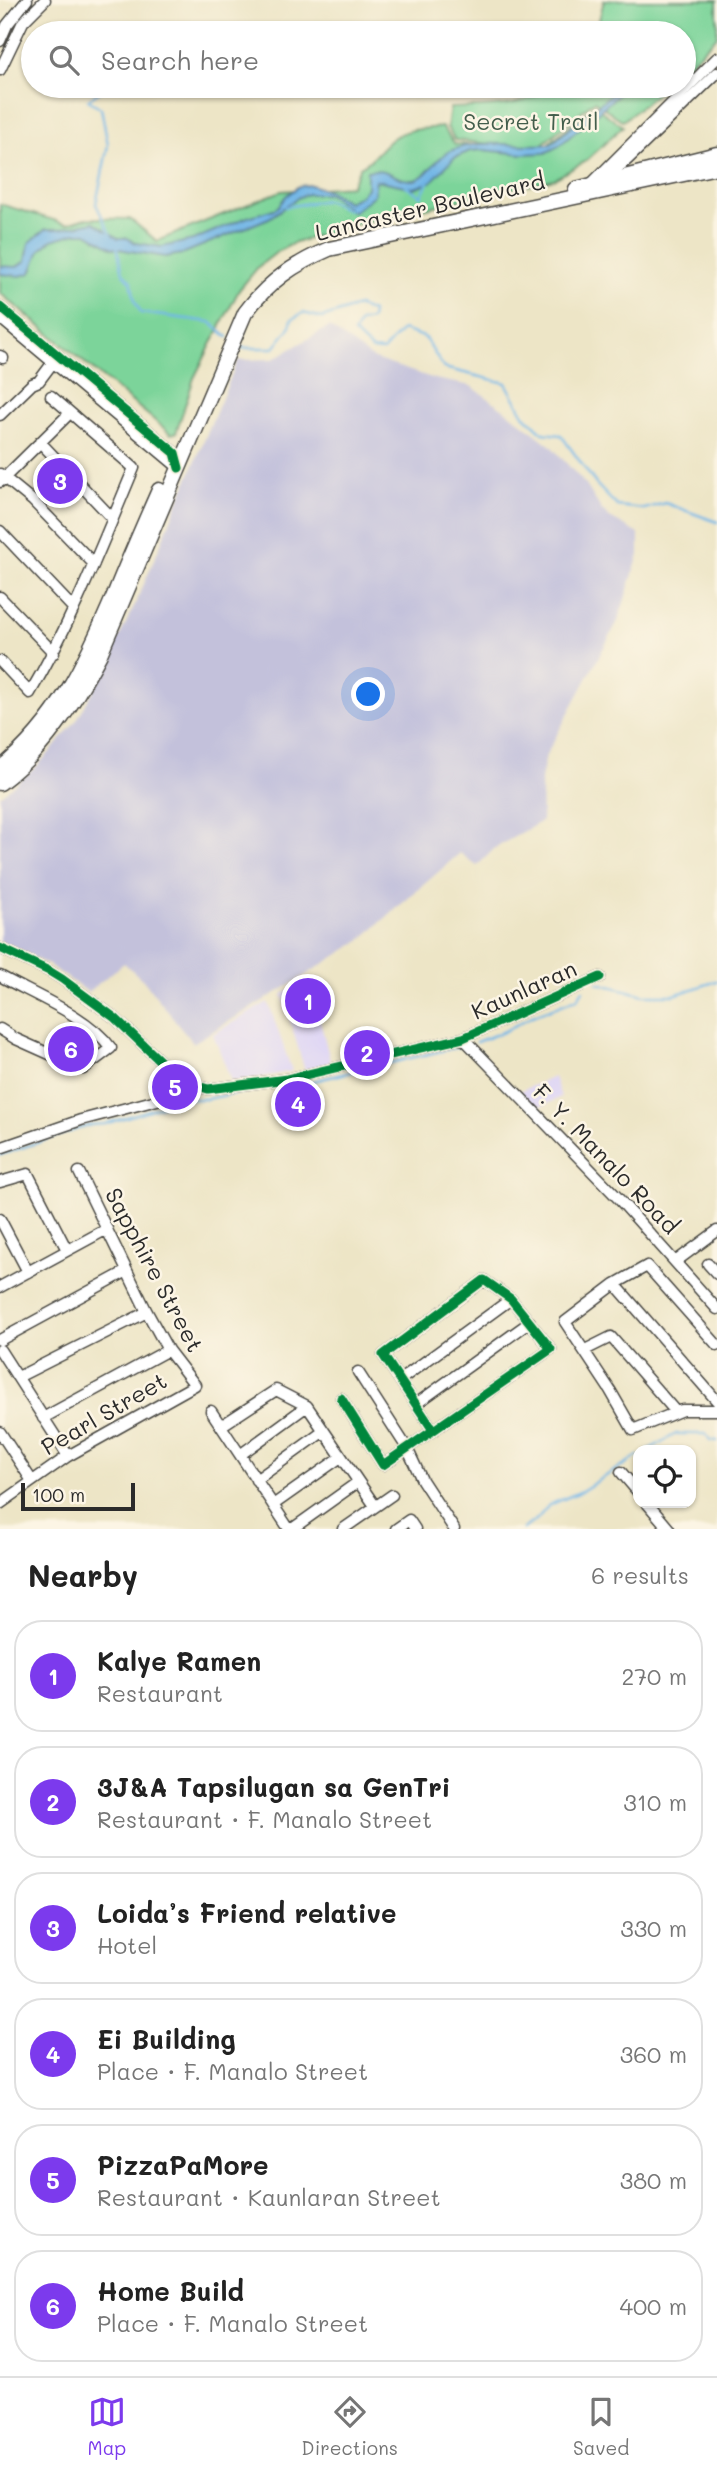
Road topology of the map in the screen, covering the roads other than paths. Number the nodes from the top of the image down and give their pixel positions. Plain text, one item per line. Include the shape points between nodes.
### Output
1 (27, 0) edge
2 (45, 0) edge
3 (24, 21) edge
4 (21, 26) edge
5 (0, 41) edge
6 (717, 58) edge
7 (0, 70) edge
8 (717, 73) edge
9 (696, 80) edge
10 (696, 93) edge
11 (679, 98) edge
12 (691, 98) edge
13 (717, 154) edge
14 (717, 167) edge
15 (591, 190) junction
16 (0, 307) edge
17 (0, 318) edge
18 (53, 361) junction
19 (51, 396) dead end
20 (70, 413) junction
21 (0, 415) edge
22 (40, 442) junction
23 (175, 461) junction
24 (1, 478) edge
25 (113, 519) junction
26 (0, 531) edge
27 (94, 564) junction
28 (0, 597) edge
29 (74, 609) junction
30 (54, 653) junction
31 (0, 661) edge
32 (0, 769) edge
33 (0, 783) edge
34 (0, 948) edge
35 (0, 976) edge
36 (600, 977) dead end
37 (0, 1029) edge
38 (463, 1038) junction
39 (186, 1084) junction
40 (0, 1148) edge
41 (79, 1172) dead end
42 (0, 1182) edge
43 (1, 1222) edge
44 (107, 1229) junction
45 (717, 1231) edge
46 (67, 1250) junction
47 (675, 1262) junction
48 (708, 1264) dead end
49 (127, 1271) junction
50 (28, 1272) junction
51 (717, 1274) edge
52 (615, 1284) junction
53 (0, 1287) edge
54 (512, 1299) junction
55 (717, 1309) edge
56 (147, 1312) junction
57 (530, 1322) junction
58 (0, 1340) edge
59 (717, 1345) edge
60 (0, 1350) edge
61 (169, 1350) junction
62 (585, 1350) junction
63 (358, 1372) dead end
64 (18, 1377) junction
65 (400, 1380) junction
66 (195, 1385) joint
67 (341, 1398) dead end
68 (717, 1402) edge
69 (416, 1404) junction
70 (307, 1406) junction
71 (717, 1410) edge
72 (211, 1411) dead end
73 (676, 1412) junction
74 (43, 1418) junction
75 (221, 1426) junction
76 (433, 1430) junction
77 (324, 1431) junction
78 (0, 1432) edge
79 (407, 1448) junction
80 (68, 1455) junction
81 (240, 1455) junction
82 (341, 1457) junction
83 (621, 1472) dead end
84 (256, 1480) junction
85 (32, 1481) junction
86 (358, 1482) junction
87 (633, 1486) edge
88 (391, 1495) dead end
89 (0, 1504) edge
90 (272, 1505) junction
91 (375, 1507) junction
92 (651, 1508) edge
93 (290, 1529) edge
94 (343, 1529) edge
95 (397, 1529) edge
96 (415, 1529) edge
97 (454, 1529) edge
98 (669, 1529) edge

1 - 5 street
2 - 3 street
4 - 7 street
6 - 9 street
8 - 10 street
11 - 15 street
12 - 15 street
13 - 15 main road, Lancaster Boulevard
14 - 15 main road, Lancaster Boulevard
15 - 23 main road, Lancaster Boulevard via 366,232 309,247 289,258 245,296
16 - 18 street
17 - 18 street
18 - 21 street via 39,381
18 - 23 street
19 - 20 street
20 - 22 street
20 - 25 street via 134,468
22 - 24 street
22 - 25 street
23 - 32 main road, Lancaster Boulevard via 80,672 38,733
23 - 33 main road, Lancaster Boulevard via 100,654 80,691 44,743
24 - 27 street via 33,501
25 - 27 street
26 - 29 street
27 - 29 street
28 - 30 street
29 - 30 street
30 - 31 street via 30,693
34 - 39 street via 62,979 115,1018
35 - 37 street via 75,1017 111,1048 83,1069
36 - 38 street, Kaunlaran
38 - 39 street, Kaunlaran via 287,1079 208,1089
38 - 47 street, F. Y. Manalo Road
39 - 40 street via 176,1095
41 - 44 street, Sapphire Street
42 - 46 street via 28,1174
43 - 50 street
44 - 46 street
44 - 49 street, Sapphire Street
45 - 47 street
46 - 50 street
47 - 55 street, F. Y. Manalo Road
48 - 51 street
49 - 56 street, Sapphire Street
49 - 58 street
50 - 53 street
52 - 59 street via 648,1266
52 - 62 street via 567,1319 565,1324
52 - 68 street
54 - 57 street
54 - 65 street
54 - 65 street via 484,1280 383,1355
56 - 61 street, Sapphire Street
56 - 64 street
57 - 69 street
57 - 76 street via 551,1349
60 - 64 street
61 - 66 street, Sapphire Street
61 - 74 street
62 - 73 street via 611,1337
62 - 73 street via 633,1430
63 - 79 street
64 - 74 street
65 - 69 street
66 - 80 street, Pearl Street
67 - 79 street via 383,1465
69 - 76 street
70 - 75 street via 276,1390
70 - 77 street
70 - 81 street
71 - 73 street
72 - 75 street
74 - 80 street
75 - 81 street
76 - 79 street
77 - 82 street
77 - 84 street
78 - 85 street
79 - 97 street
80 - 85 street, Pearl Street
81 - 84 street
82 - 86 street
82 - 90 street
83 - 87 street
84 - 90 street
85 - 89 street, Pearl Street
86 - 91 street
86 - 93 street
88 - 91 street
90 - 93 street
91 - 94 street
92 - 98 street
95 - 96 street via 409,1520

